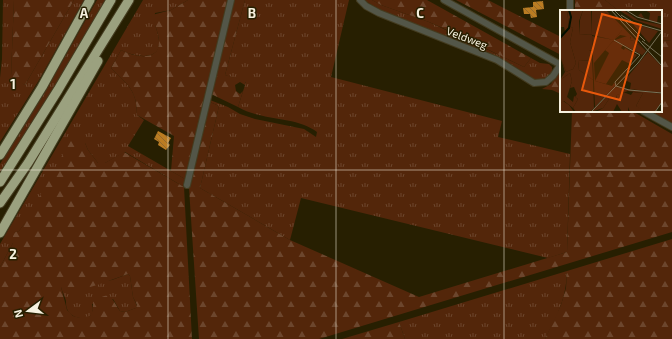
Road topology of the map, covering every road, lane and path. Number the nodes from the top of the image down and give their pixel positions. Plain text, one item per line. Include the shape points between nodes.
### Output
1 (90, 0) edge
2 (111, 0) edge
3 (129, 0) edge
4 (231, 0) edge
5 (360, 0) edge
6 (444, 0) edge
7 (104, 41) junction
8 (560, 64) edge
9 (560, 66) edge
10 (645, 112) edge
11 (672, 128) edge
12 (0, 155) edge
13 (0, 182) edge
14 (187, 185) dead end
15 (0, 203) edge
16 (0, 233) edge

1 - 12 highway via 42,87
2 - 13 highway
3 - 7 highway
4 - 14 street
5 - 9 street, Veldweg via 379,13 497,60 534,83 546,82
6 - 8 street
7 - 15 highway
7 - 16 highway via 99,60
10 - 11 street

